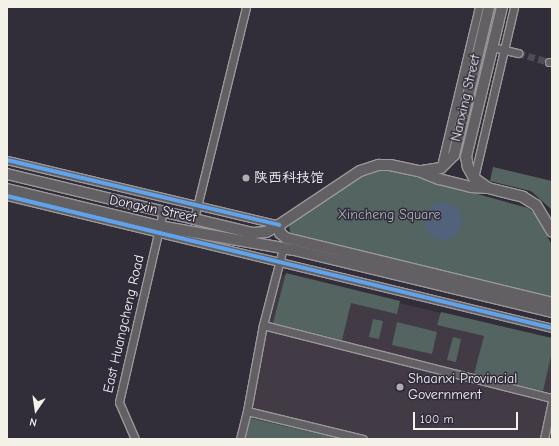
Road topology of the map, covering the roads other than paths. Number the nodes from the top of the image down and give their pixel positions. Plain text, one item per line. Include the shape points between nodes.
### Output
1 (246, 7) edge
2 (479, 7) edge
3 (489, 7) edge
4 (502, 7) edge
5 (514, 7) edge
6 (492, 47) junction
7 (504, 50) junction
8 (518, 53) tunnel mouth
9 (7, 160) edge
10 (441, 168) junction
11 (418, 170) junction
12 (7, 174) edge
13 (474, 178) junction
14 (488, 188) junction
15 (7, 189) edge
16 (7, 196) edge
17 (197, 204) junction
18 (163, 212) junction
19 (194, 219) junction
20 (279, 225) junction
21 (159, 229) junction
22 (552, 232) edge
23 (261, 244) junction
24 (295, 245) junction
25 (283, 248) junction
26 (280, 261) junction
27 (552, 303) edge
28 (552, 312) edge
29 (263, 325) junction
30 (552, 328) edge
31 (552, 398) edge
32 (552, 402) edge
33 (247, 412) junction
34 (135, 439) edge
35 (240, 439) edge
36 (363, 439) edge
37 (544, 439) edge

1 - 17 street
2 - 10 street
3 - 10 main road, Nanxing Street via 454,155
4 - 6 main road, Nanxing Street
5 - 7 street
6 - 7 street
6 - 13 main road, Nanxing Street via 466,157
7 - 8 street
7 - 13 street
9 - 17 street
10 - 11 main road
11 - 14 main road via 439,179 471,187
11 - 20 main road, Dongxin Street via 379,165 360,171
12 - 18 main road, Dongxin Street
13 - 14 main road
14 - 22 main road via 530,200 542,212
15 - 21 main road, Dongxin Street
16 - 21 street
17 - 19 street
17 - 20 street
18 - 19 main road, Dongxin Street
18 - 21 street, East Huangcheng Road
19 - 20 main road, Dongxin Street via 253,233 266,232
20 - 24 main road via 282,235
21 - 23 main road, Dongxin Street
21 - 26 street
21 - 34 street, East Huangcheng Road via 119,402
23 - 24 main road
23 - 25 main road, Dongxin Street
24 - 25 main road, Dongxin Street
24 - 27 main road
24 - 28 main road
25 - 26 street
26 - 29 street
26 - 30 street
29 - 31 street
29 - 33 street
32 - 37 street
33 - 35 street
33 - 36 street

